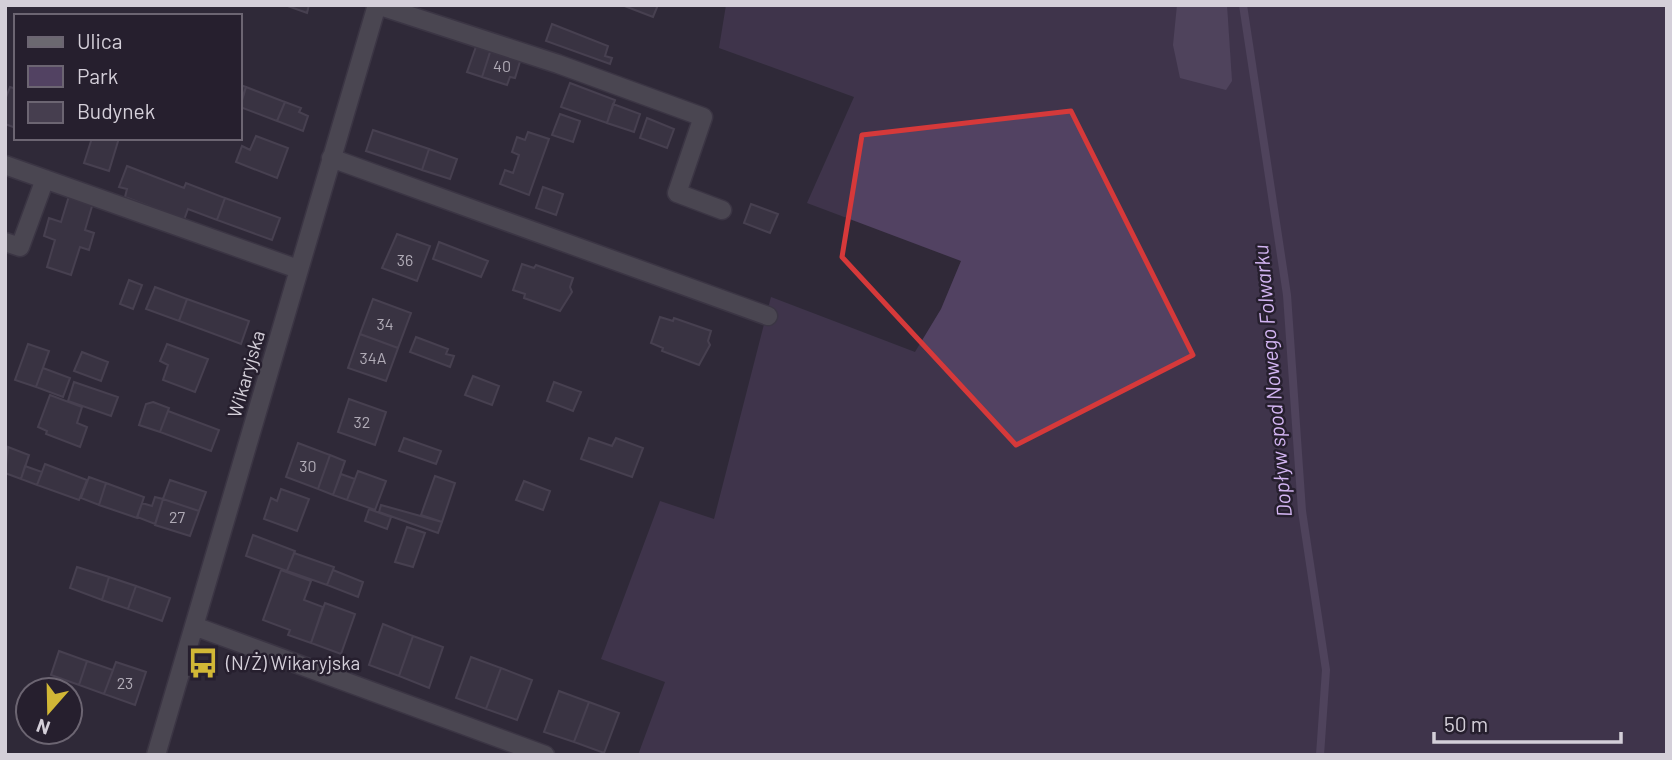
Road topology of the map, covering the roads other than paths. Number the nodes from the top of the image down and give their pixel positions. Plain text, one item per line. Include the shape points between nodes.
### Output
1 (377, 5) edge
2 (331, 158) junction
3 (5, 165) edge
4 (45, 178) junction
5 (722, 210) dead end
6 (5, 242) edge
7 (298, 269) junction
8 (768, 316) dead end
9 (194, 626) junction
10 (156, 755) edge
11 (545, 755) edge

1 - 2 street, Wikaryjska
1 - 5 street via 703,117 677,193
2 - 7 street, Wikaryjska
2 - 8 street
3 - 4 street
4 - 6 street via 20,247
4 - 7 street
7 - 9 street, Wikaryjska
9 - 10 street, Wikaryjska
9 - 11 street

